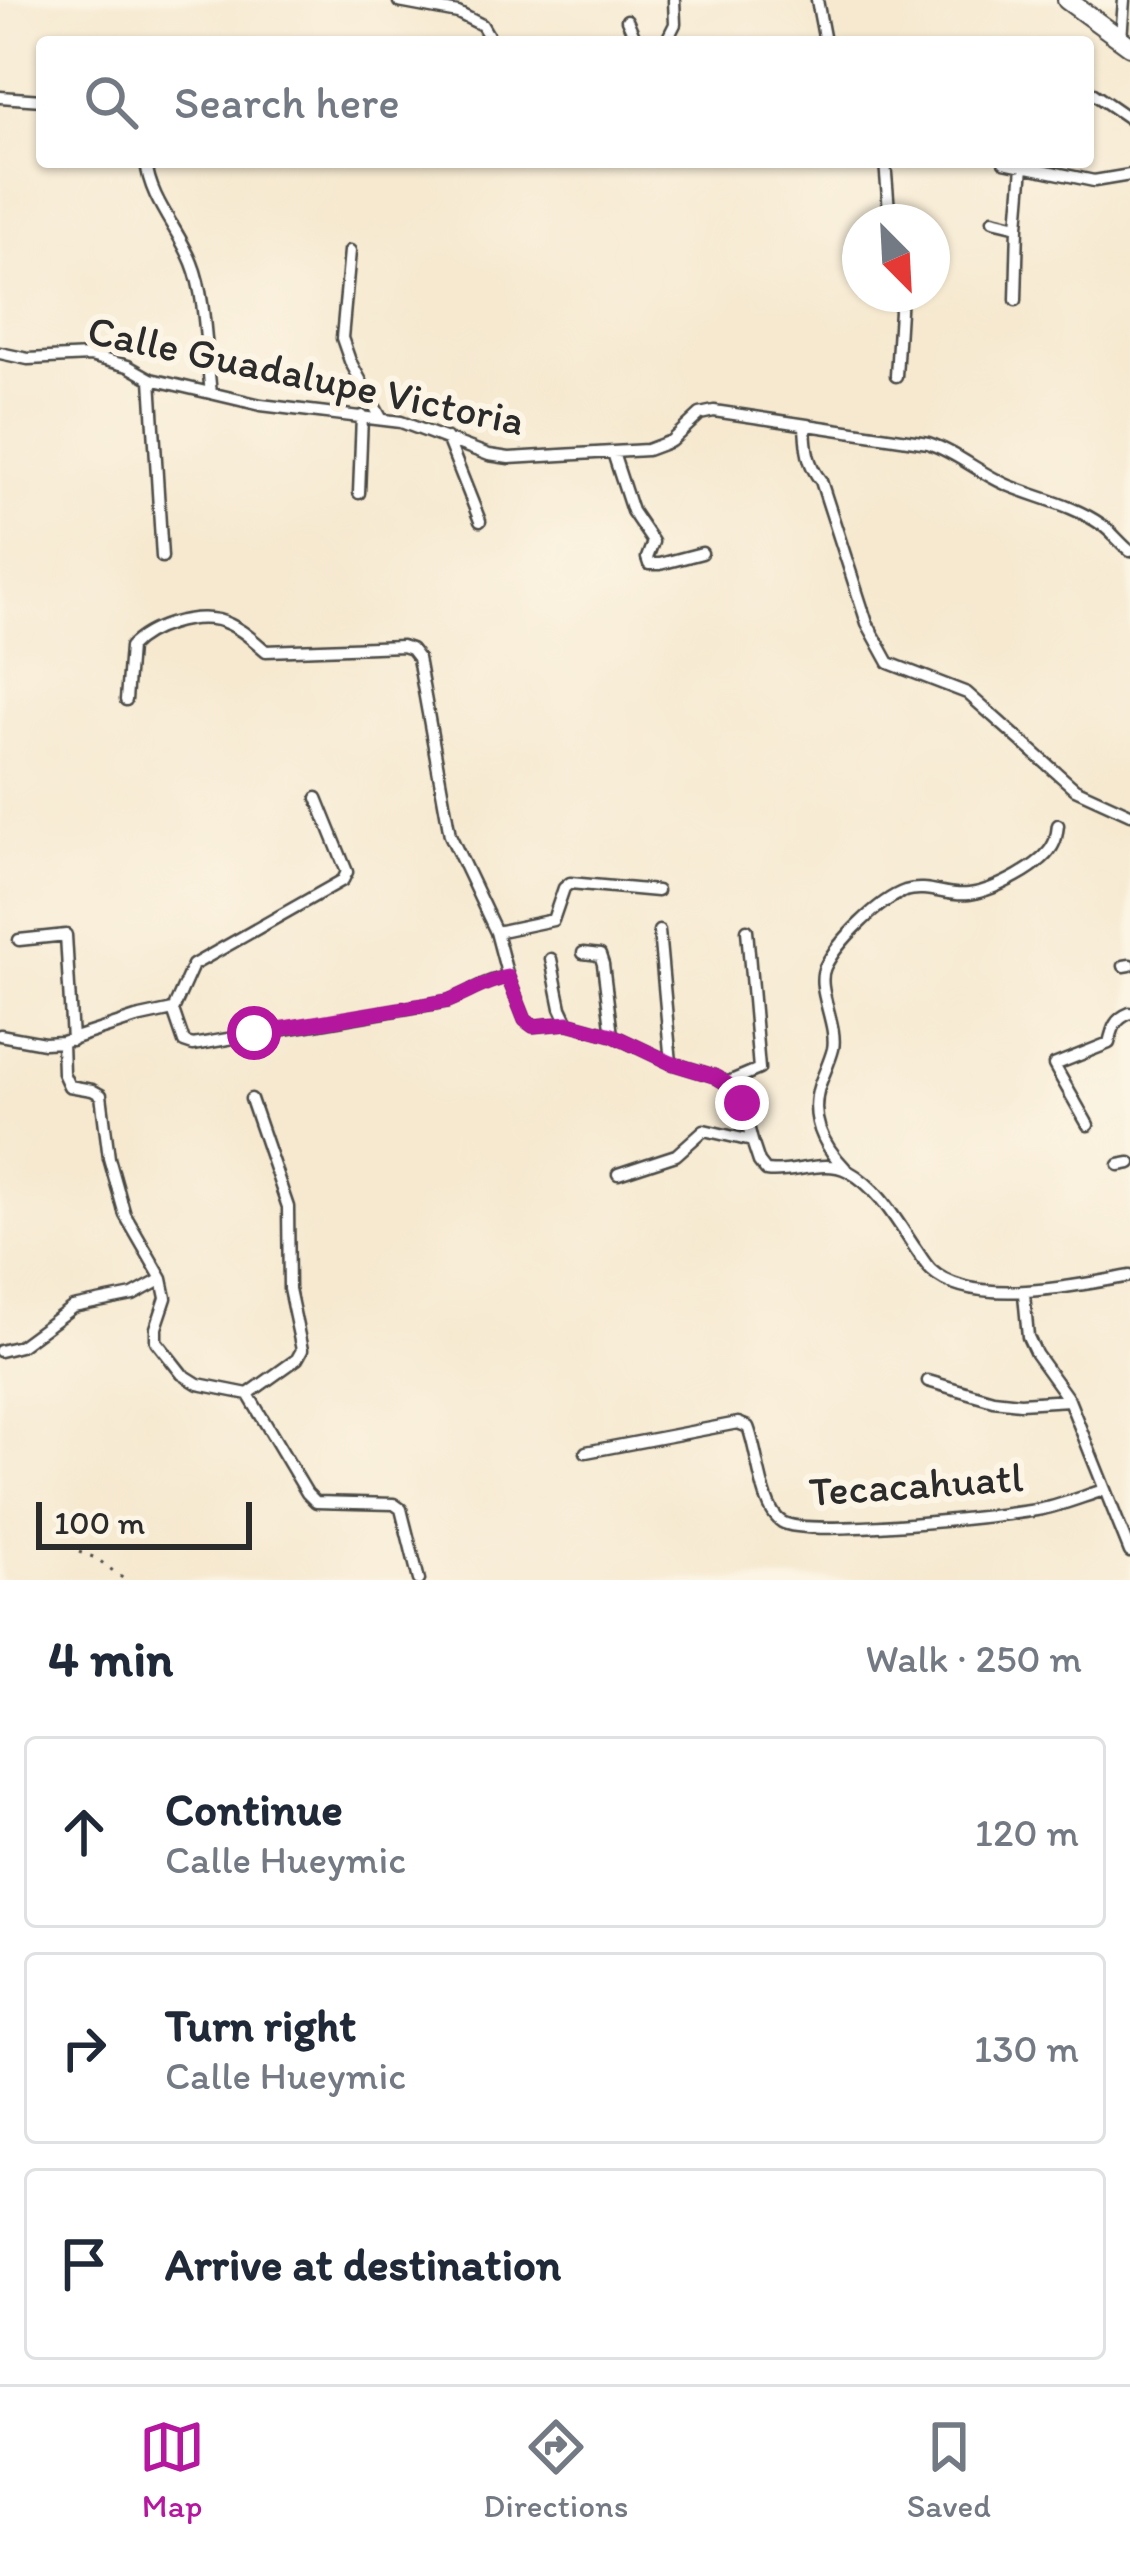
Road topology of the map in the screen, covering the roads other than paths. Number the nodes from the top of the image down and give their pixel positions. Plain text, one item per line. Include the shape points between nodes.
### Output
1 (674, 0) edge
2 (817, 0) edge
3 (1124, 0) edge
4 (399, 2) edge
5 (1072, 2) edge
6 (626, 20) dead end
7 (488, 36) edge
8 (634, 36) edge
9 (670, 36) edge
10 (824, 36) edge
11 (1125, 43) edge
12 (1094, 94) edge
13 (0, 97) edge
14 (36, 100) edge
15 (1130, 119) edge
16 (147, 168) edge
17 (886, 168) edge
18 (1023, 168) edge
19 (1032, 168) edge
20 (1130, 176) edge
21 (888, 204) edge
22 (992, 220) dead end
23 (1018, 226) junction
24 (350, 251) dead end
25 (1016, 299) dead end
26 (900, 312) edge
27 (0, 353) edge
28 (896, 376) dead end
29 (152, 379) junction
30 (211, 393) junction
31 (362, 416) junction
32 (381, 418) junction
33 (805, 426) junction
34 (447, 438) junction
35 (613, 453) junction
36 (359, 493) dead end
37 (480, 521) dead end
38 (1130, 551) edge
39 (702, 553) dead end
40 (162, 557) dead end
41 (126, 700) dead end
42 (317, 797) dead end
43 (1130, 814) edge
44 (1058, 825) dead end
45 (657, 891) dead end
46 (747, 930) dead end
47 (659, 931) dead end
48 (496, 932) junction
49 (19, 940) dead end
50 (583, 953) dead end
51 (551, 958) dead end
52 (508, 977) junction
53 (173, 1010) junction
54 (1130, 1012) edge
55 (568, 1023) junction
56 (0, 1035) edge
57 (612, 1035) junction
58 (67, 1041) junction
59 (671, 1063) junction
60 (726, 1083) junction
61 (251, 1099) dead end
62 (1088, 1125) dead end
63 (752, 1141) junction
64 (845, 1169) junction
65 (618, 1174) dead end
66 (1130, 1276) edge
67 (162, 1279) junction
68 (1024, 1294) junction
69 (0, 1352) edge
70 (928, 1381) dead end
71 (248, 1394) junction
72 (1069, 1400) junction
73 (586, 1452) dead end
74 (1104, 1490) junction
75 (1130, 1552) edge
76 (419, 1580) edge

1 - 9 street
2 - 10 street
3 - 11 street
4 - 7 street via 458,14
5 - 11 main road
6 - 8 street
12 - 15 street
13 - 14 street
16 - 30 street via 197,279
17 - 21 street
18 - 23 street
19 - 20 street via 1094,181
22 - 23 street
23 - 25 street
24 - 32 street via 342,338
26 - 28 street
27 - 29 street, Calle Guadalupe Victoria via 90,356
29 - 30 street, Calle Guadalupe Victoria
29 - 40 street
30 - 31 street, Calle Guadalupe Victoria
31 - 32 street, Calle Guadalupe Victoria
31 - 36 street
32 - 34 street, Calle Guadalupe Victoria
33 - 35 street, Calle Guadalupe Victoria via 714,412 700,414 670,441
33 - 38 street, Calle Guadalupe Victoria via 944,448 1107,527
33 - 43 street via 806,451 867,623 889,662 967,693 1075,789
34 - 35 street, Calle Guadalupe Victoria via 509,458
34 - 37 street
35 - 39 street via 632,511 653,542 649,564
41 - 48 street via 130,647 141,635 186,621 217,620 266,651 411,649 450,835
42 - 53 street via 343,880 193,964
44 - 64 street via 1038,863 989,889 905,891 877,905 824,969 834,1046 816,1117 828,1151
45 - 48 street via 570,883 553,920
46 - 60 street via 759,1070
47 - 59 street
48 - 52 street
49 - 58 street via 66,935
50 - 57 street via 603,964
51 - 55 street
52 - 53 street via 448,1001 194,1045 184,1042
52 - 55 street via 525,1020
53 - 58 street
54 - 62 street via 1118,1018 1109,1042 1054,1065
55 - 57 street
56 - 58 street
57 - 59 street
58 - 67 street via 63,1073 69,1086 101,1095 125,1215
59 - 60 street
60 - 63 street via 742,1103
61 - 71 street via 288,1207 289,1289 302,1350
63 - 64 street via 766,1171
63 - 65 street via 704,1130 676,1155
64 - 68 street via 887,1207 933,1272 957,1285
66 - 68 street
67 - 69 street via 133,1295 73,1307
67 - 71 street via 156,1341 198,1384
68 - 72 street via 1028,1337
70 - 72 street via 993,1400
71 - 76 street via 316,1502 400,1509
72 - 74 street
73 - 74 street, Tecacahuatl via 738,1423 753,1439 769,1505 780,1522 800,1528 1043,1509
74 - 75 street

